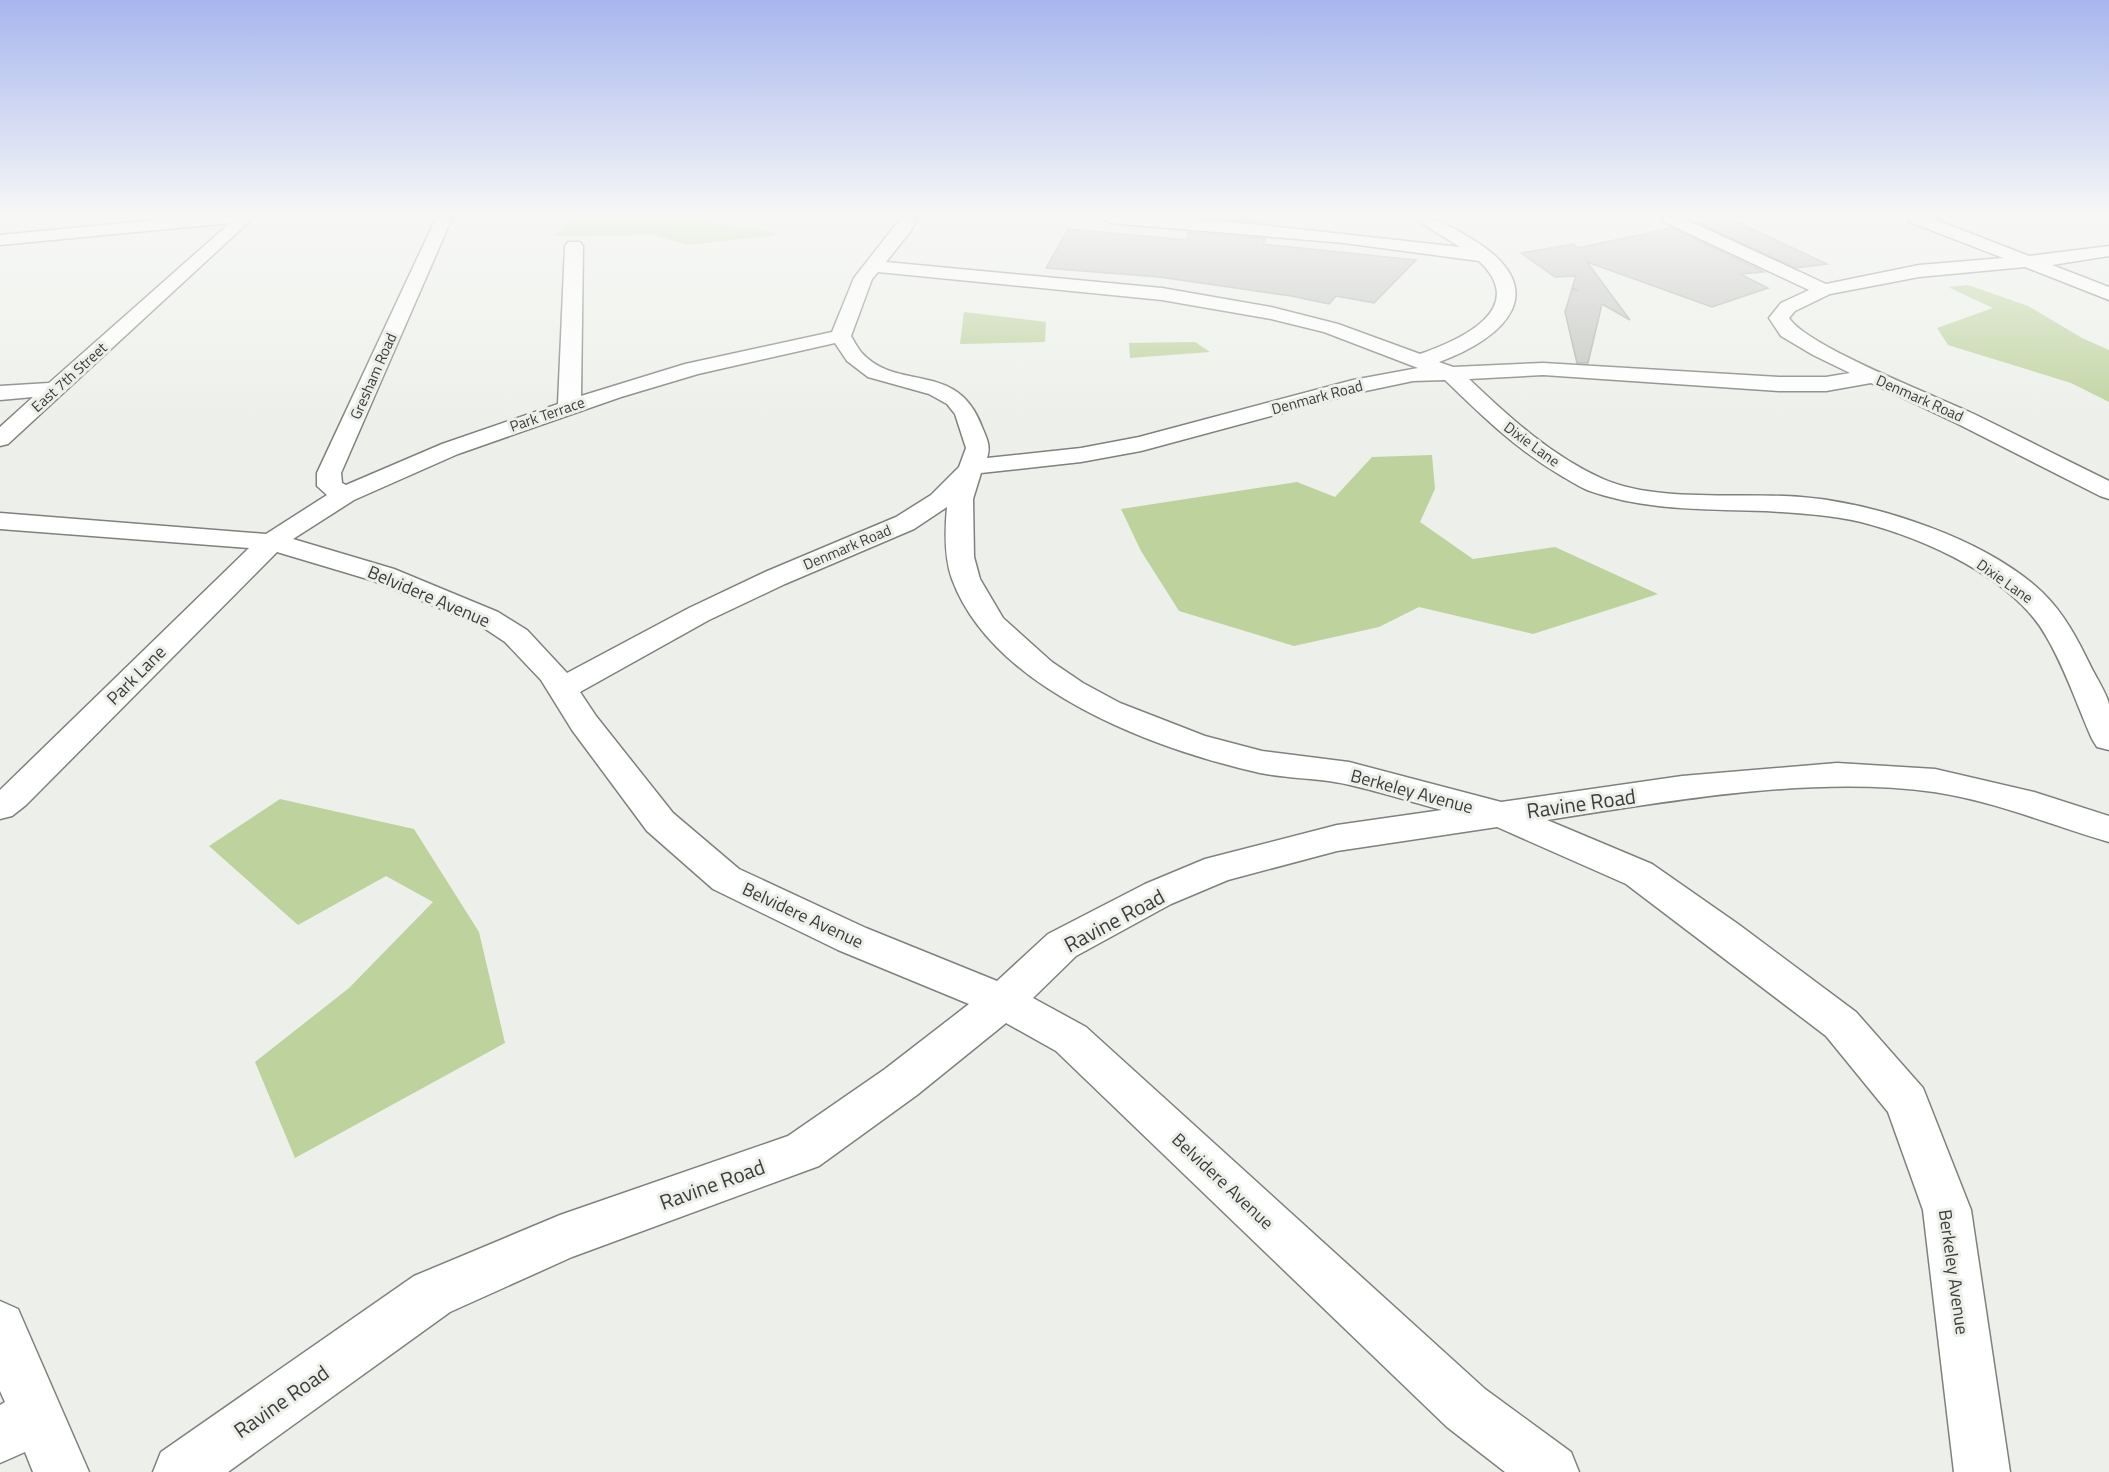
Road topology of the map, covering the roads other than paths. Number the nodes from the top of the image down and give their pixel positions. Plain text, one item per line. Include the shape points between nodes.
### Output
1 (170, 287) edge
2 (413, 287) edge
3 (573, 287) edge
4 (858, 287) edge
5 (1087, 287) edge
6 (1506, 287) edge
7 (1817, 287) edge
8 (1841, 287) edge
9 (2091, 287) edge
10 (1824, 290) junction
11 (2109, 294) edge
12 (841, 336) junction
13 (1421, 361) junction
14 (1450, 373) junction
15 (1873, 376) junction
16 (56, 389) junction
17 (0, 393) edge
18 (569, 407) junction
19 (0, 439) edge
20 (973, 467) junction
21 (2109, 491) edge
22 (345, 495) junction
23 (0, 521) edge
24 (271, 542) junction
25 (562, 689) junction
26 (2109, 739) edge
27 (0, 807) edge
28 (1500, 814) junction
29 (2109, 829) edge
30 (1003, 1001) junction
31 (0, 1327) edge
32 (18, 1425) edge
33 (60, 1472) edge
34 (181, 1472) edge
35 (1551, 1472) edge
36 (1982, 1472) edge

1 - 16 street, East 7th Street
2 - 22 street, Gresham Road via 329,473 330,486
3 - 18 street
4 - 12 street
5 - 13 street, Dixie Lane via 1162,294 1271,313 1331,328
6 - 13 street via 1504,309 1477,338
7 - 10 street
8 - 10 street
9 - 11 street
10 - 15 street via 1788,307 1779,318 1788,332
12 - 18 street, Park Terrace via 693,369
12 - 20 street, Berkeley Avenue via 854,357 876,372 937,389 955,399 974,431 978,448
13 - 14 street, Dixie Lane
14 - 15 street, Denmark Road via 1575,370 1779,384 1826,384
14 - 20 street, Denmark Road via 1413,375 1353,387 1141,444
14 - 26 street, Dixie Lane via 1507,428 1594,484 1659,499 1802,504 1864,515 1922,533 1988,565 2032,598 2060,633
15 - 21 street, Denmark Road
16 - 17 street
16 - 19 street, East 7th Street
18 - 22 street, Park Terrace via 450,449
20 - 25 street, Denmark Road via 940,500 905,522 699,614
20 - 28 street, Berkeley Avenue via 960,500 959,516 960,557 966,579 993,624 1041,669 1072,690 1109,710 1194,744 1262,762 1349,773
22 - 24 street, Park Terrace
23 - 24 street, Belvidere Avenue
24 - 25 street, Belvidere Avenue via 384,575 488,618 516,636
24 - 27 street, Park Lane
25 - 30 street, Belvidere Avenue via 660,822 726,879 852,939
28 - 29 street, Ravine Road via 1682,788 1837,774 1935,781 2034,804
28 - 30 street, Ravine Road via 1337,838 1218,869 1158,894 1062,945
28 - 36 street, Berkeley Avenue via 1639,874 1724,934 1840,1024 1907,1102 1947,1210
30 - 34 street, Ravine Road via 901,1082 803,1152 560,1238 432,1294
30 - 35 street, Belvidere Avenue via 1071,1039 1466,1408
31 - 32 street
32 - 33 street

